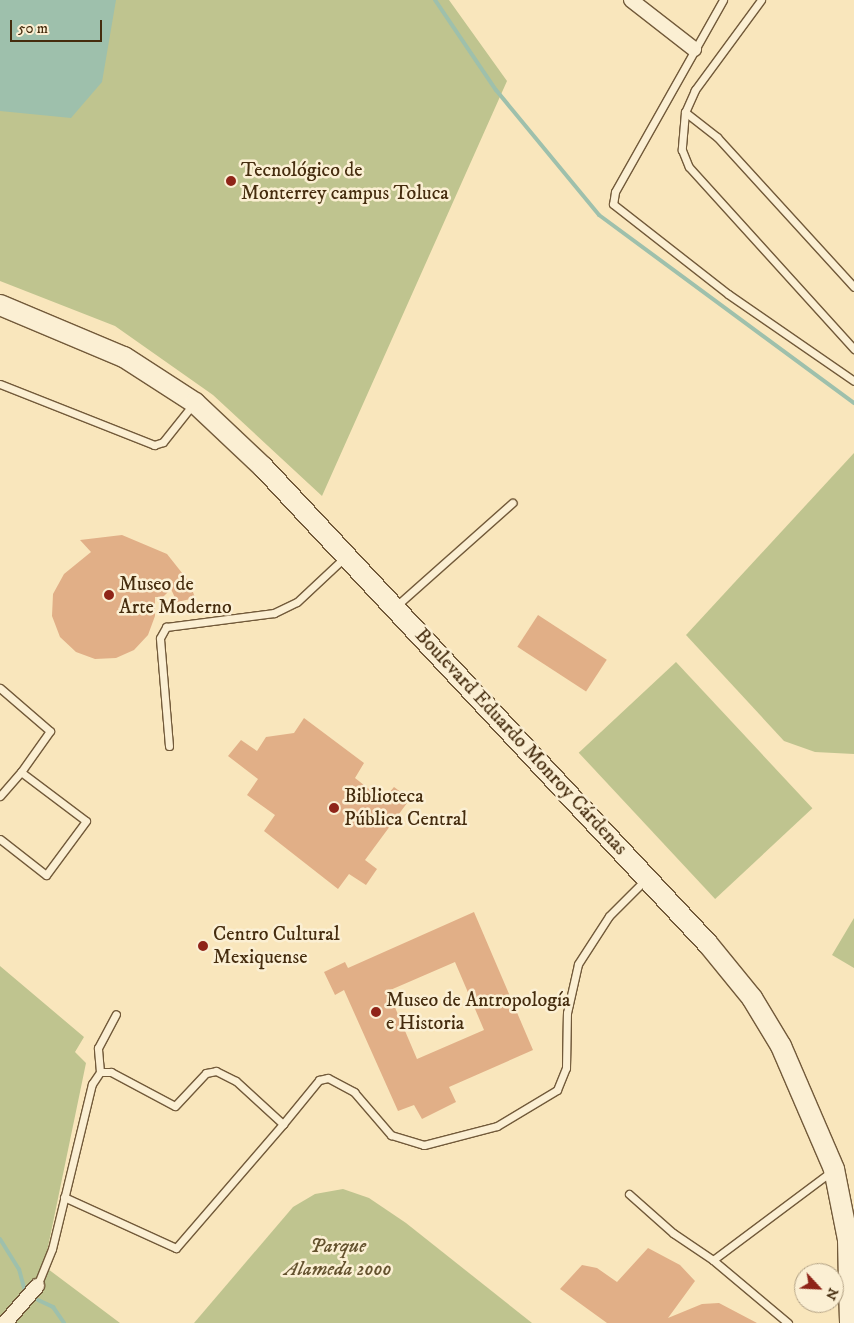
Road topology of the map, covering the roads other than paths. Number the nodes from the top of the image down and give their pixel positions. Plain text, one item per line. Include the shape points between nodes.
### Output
1 (631, 0) edge
2 (723, 0) edge
3 (761, 0) edge
4 (694, 49) junction
5 (685, 112) junction
6 (854, 287) edge
7 (0, 305) edge
8 (854, 349) edge
9 (854, 381) edge
10 (0, 384) edge
11 (195, 403) junction
12 (512, 503) dead end
13 (346, 556) junction
14 (394, 607) junction
15 (0, 688) edge
16 (169, 746) dead end
17 (21, 772) junction
18 (0, 796) edge
19 (0, 839) edge
20 (648, 877) junction
21 (116, 1014) dead end
22 (100, 1072) junction
23 (283, 1124) junction
24 (834, 1169) junction
25 (630, 1194) dead end
26 (64, 1197) junction
27 (713, 1260) junction
28 (37, 1286) joint
29 (5, 1323) edge
30 (788, 1323) edge
31 (850, 1323) edge

1 - 4 street
2 - 4 lane
3 - 5 lane via 695,90
4 - 9 lane via 613,204 728,294
5 - 6 lane via 717,137
5 - 8 lane via 682,150 690,167
7 - 11 main road, Boulevard Eduardo Monroy Cárdenas via 124,357
10 - 11 lane via 154,445 163,442
11 - 13 main road, Boulevard Eduardo Monroy Cárdenas via 263,467
12 - 14 lane
13 - 14 main road, Boulevard Eduardo Monroy Cárdenas
13 - 16 lane via 297,602 274,614 166,627 160,638
14 - 20 main road, Boulevard Eduardo Monroy Cárdenas
15 - 17 lane via 50,731
17 - 18 lane
17 - 19 lane via 85,818 48,874 42,875
20 - 23 lane via 610,916 578,964 567,1013 566,1068 550,1098 497,1126 424,1145 391,1135 354,1092 325,1077
20 - 24 main road, Boulevard Eduardo Monroy Cárdenas via 752,998 803,1090
21 - 22 lane via 98,1048
22 - 23 lane via 111,1072 175,1106 206,1073 216,1071 236,1081
22 - 26 lane via 92,1084
23 - 26 lane via 176,1248
24 - 27 lane
24 - 31 main road, Boulevard Eduardo Monroy Cárdenas via 848,1240
25 - 27 lane via 673,1233
26 - 28 lane via 52,1249
27 - 30 lane
28 - 29 street

